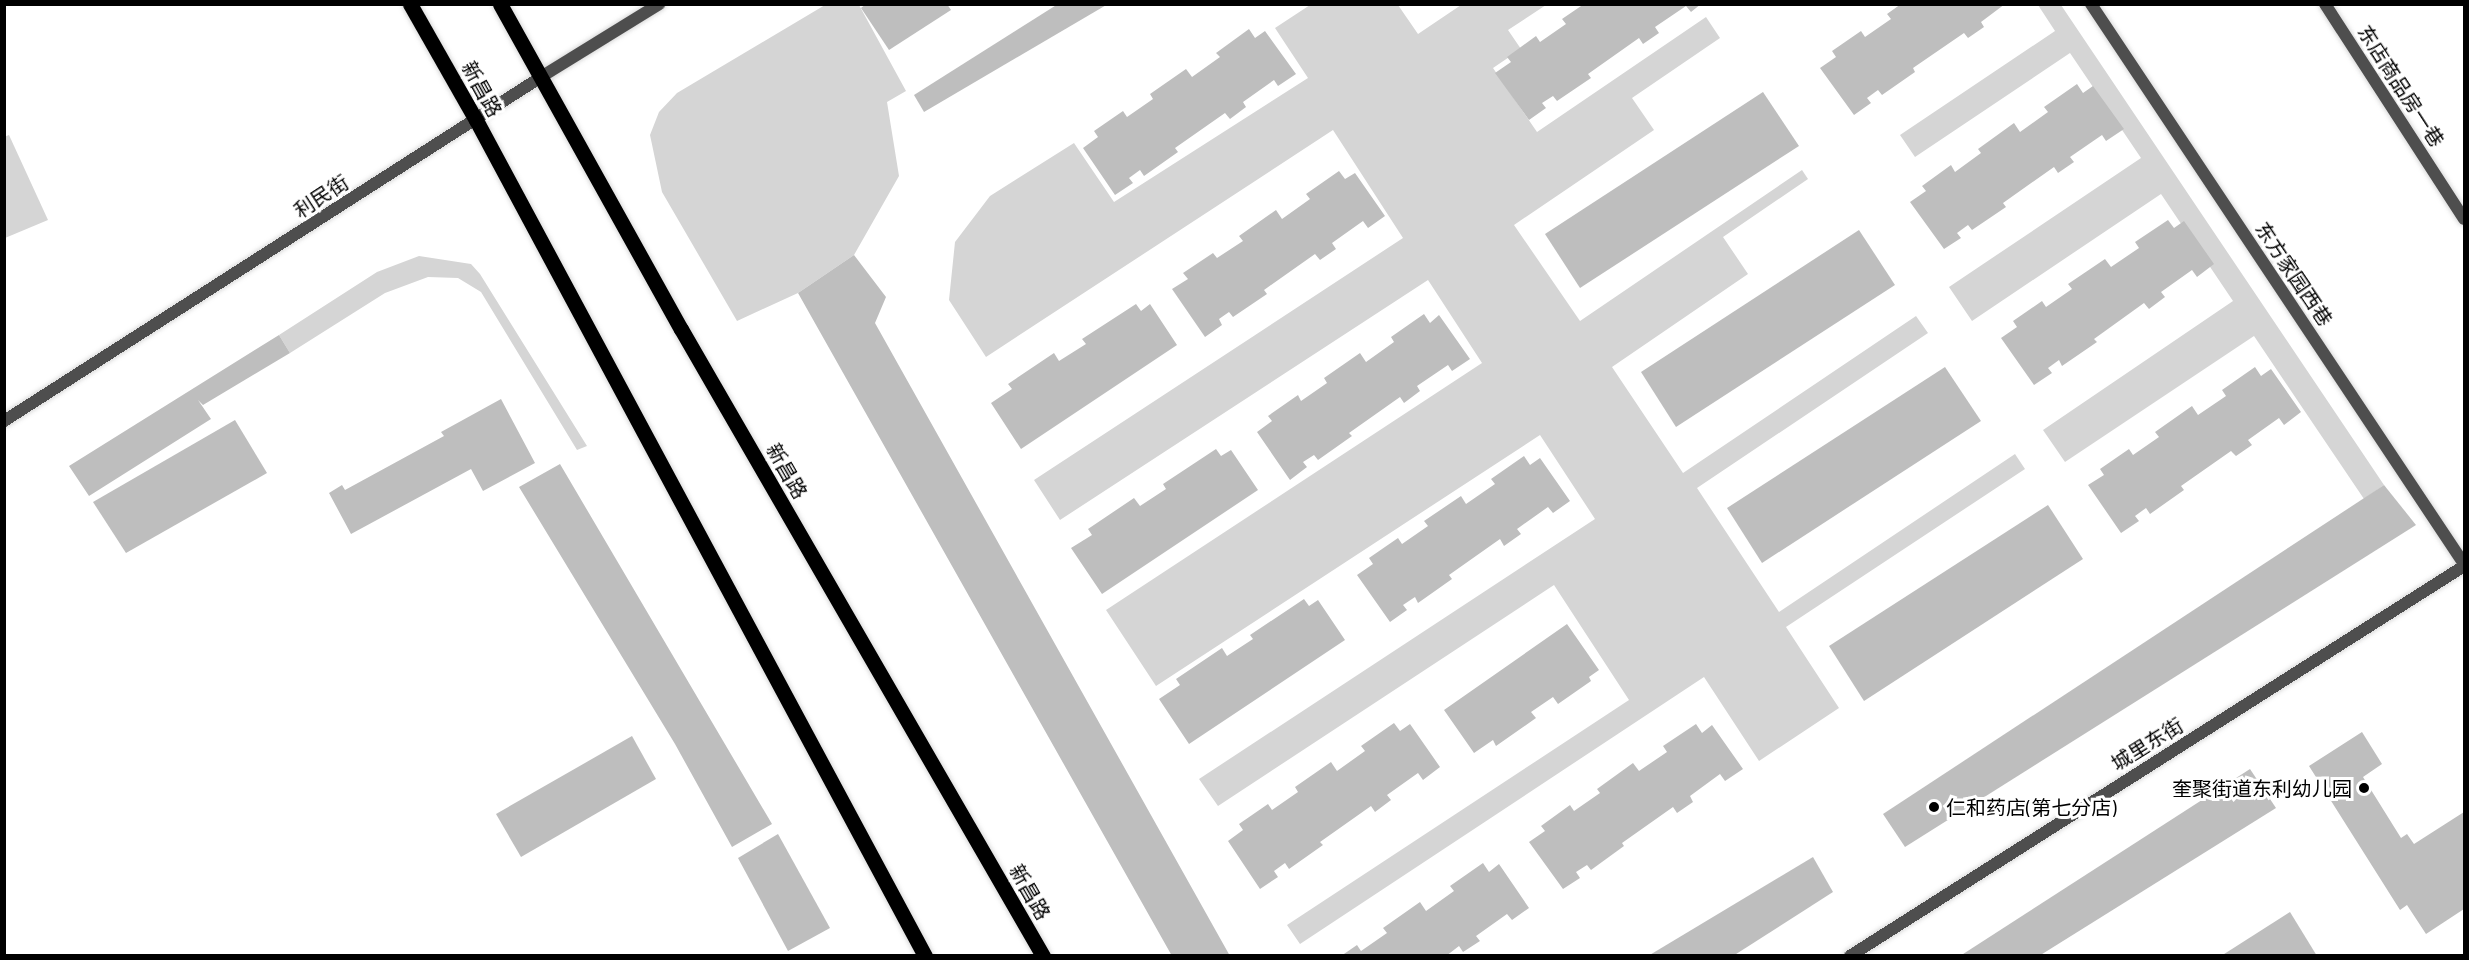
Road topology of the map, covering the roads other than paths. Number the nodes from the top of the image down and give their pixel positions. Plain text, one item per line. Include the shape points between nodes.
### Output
1 (410, 4) edge
2 (500, 4) edge
3 (659, 4) edge
4 (2091, 4) edge
5 (2325, 4) edge
6 (541, 77) junction
7 (476, 120) junction
8 (2464, 219) edge
9 (4, 421) edge
10 (2464, 565) edge
11 (925, 956) edge
12 (1043, 956) edge
13 (1850, 956) edge

1 - 7 main road, 新昌路
2 - 6 main road, 新昌路
3 - 6 street, 利民街
4 - 10 street, 东方家园西巷
5 - 8 street, 东店商品房一巷
6 - 7 street, 利民街
6 - 12 main road, 新昌路 via 687,339
7 - 9 street, 利民街
7 - 11 main road, 新昌路
10 - 13 street, 城里东街

